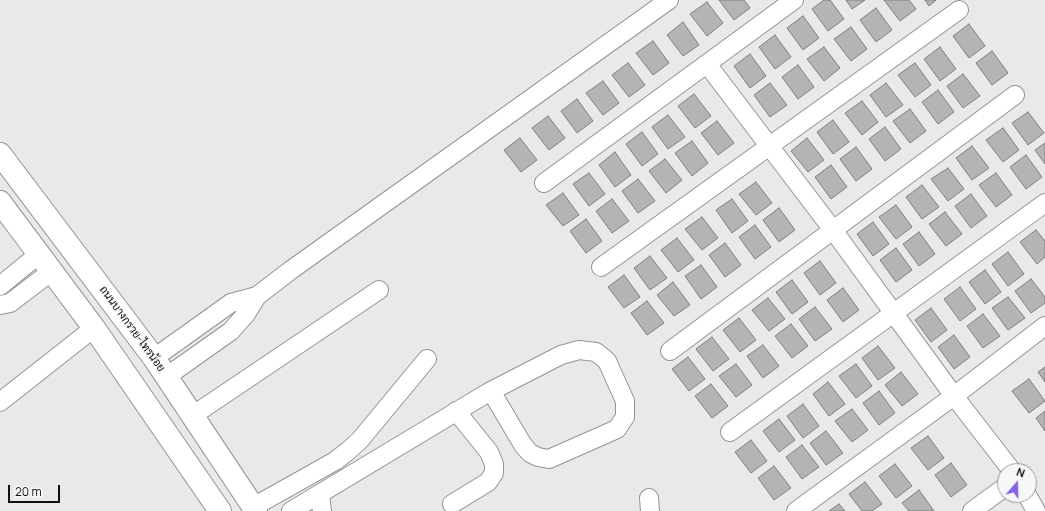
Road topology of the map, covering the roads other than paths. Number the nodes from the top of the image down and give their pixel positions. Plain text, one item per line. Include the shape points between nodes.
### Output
1 (669, 0) edge
2 (794, 0) edge
3 (959, 10) dead end
4 (707, 64) junction
5 (1015, 95) dead end
6 (769, 146) junction
7 (0, 154) edge
8 (544, 183) dead end
9 (0, 202) edge
10 (1045, 202) edge
11 (833, 230) junction
12 (39, 254) junction
13 (601, 267) dead end
14 (52, 271) junction
15 (0, 286) edge
16 (379, 290) dead end
17 (257, 296) junction
18 (0, 305) edge
19 (893, 313) junction
20 (1045, 326) edge
21 (94, 328) junction
22 (670, 350) dead end
23 (154, 358) junction
24 (427, 359) dead end
25 (166, 376) junction
26 (491, 391) junction
27 (954, 396) junction
28 (0, 402) edge
29 (456, 411) junction
30 (192, 416) junction
31 (730, 432) dead end
32 (1006, 463) edge
33 (997, 493) edge
34 (321, 502) edge
35 (452, 504) dead end
36 (254, 509) edge
37 (220, 511) edge
38 (291, 511) edge
39 (796, 511) edge
40 (972, 511) edge

1 - 17 street
2 - 4 street
3 - 6 street
4 - 6 street
4 - 8 street
5 - 11 street
6 - 11 street
6 - 13 street
7 - 23 main road, ถนนบางกรวย-ไทรน้อย
9 - 12 main road
10 - 19 street
11 - 19 street
11 - 22 street
12 - 14 main road
12 - 15 street
14 - 18 street via 10,303
14 - 21 main road
16 - 30 street
17 - 23 street via 231,303
17 - 25 street via 231,331
19 - 27 street
19 - 31 street
20 - 27 street
21 - 28 street
21 - 37 main road
23 - 25 main road, ถนนบางกรวย-ไทรน้อย
24 - 36 street via 348,451
25 - 30 main road, ถนนบางกรวย-ไทรน้อย
26 - 26 street via 561,355 579,350 596,352 607,361 619,387 625,401 625,417 617,429 549,459 538,457 523,445
26 - 29 street
27 - 32 street
27 - 39 street
29 - 34 street
29 - 35 street via 488,452 494,464 494,473 488,482
30 - 36 main road, ถนนบางกรวย-ไทรน้อย
33 - 40 street
34 - 38 street

